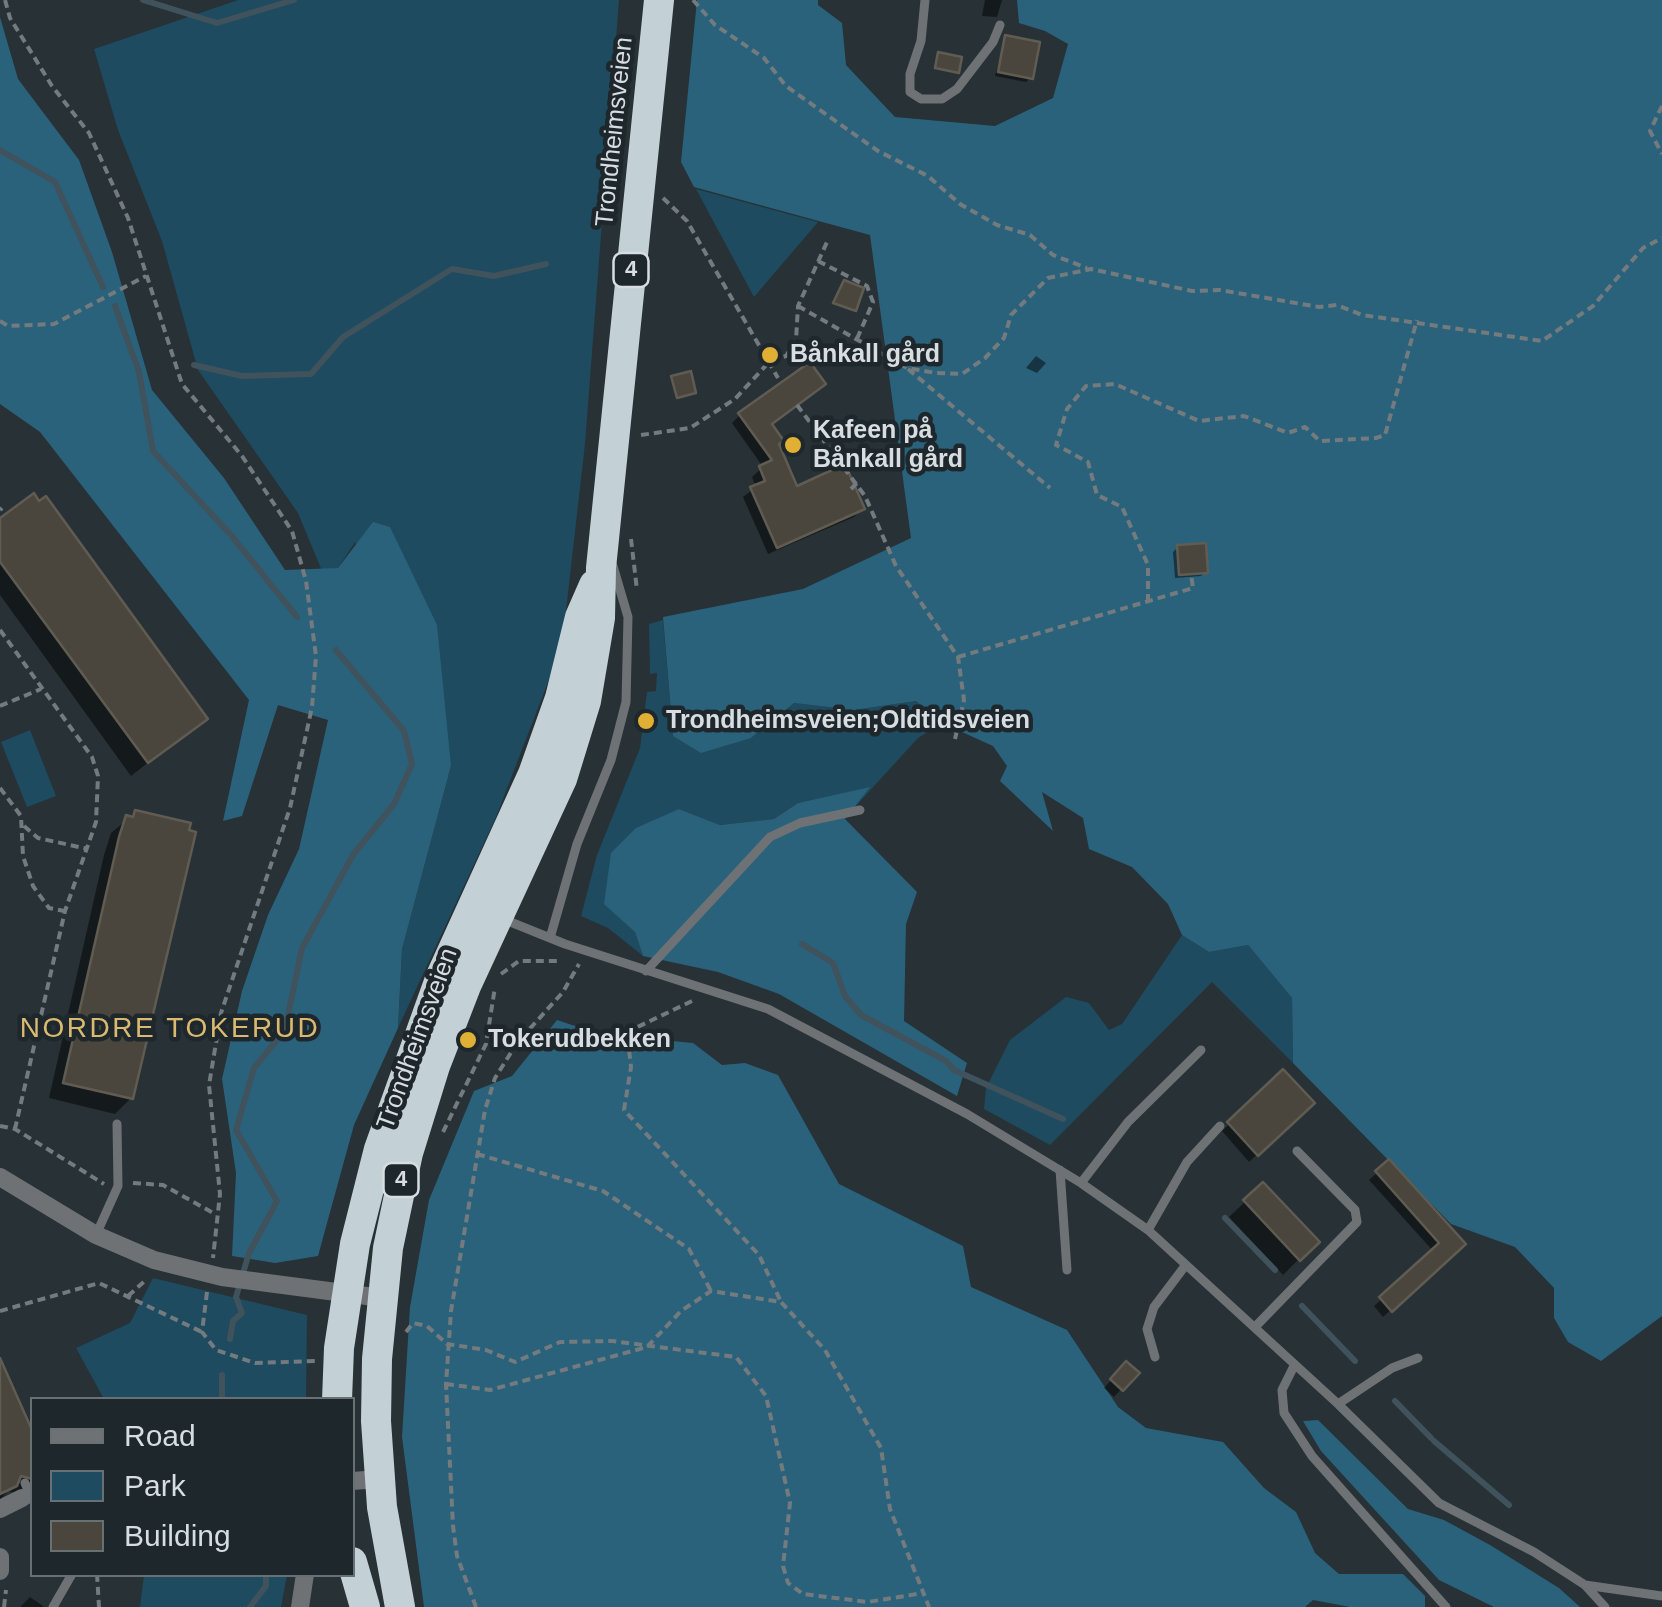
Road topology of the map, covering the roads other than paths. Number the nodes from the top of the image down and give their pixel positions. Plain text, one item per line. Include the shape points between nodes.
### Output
1 (659, 0) edge
2 (925, 0) edge
3 (1000, 25) dead end
4 (603, 554) junction
5 (860, 810) dead end
6 (486, 911) junction
7 (550, 938) junction
8 (646, 971) junction
9 (1201, 1050) dead end
10 (118, 1124) dead end
11 (1220, 1126) dead end
12 (1297, 1151) dead end
13 (1060, 1170) junction
14 (0, 1177) edge
15 (1081, 1183) junction
16 (1148, 1230) junction
17 (96, 1235) junction
18 (1185, 1266) junction
19 (1067, 1270) dead end
20 (347, 1293) junction
21 (382, 1298) junction
22 (1255, 1327) junction
23 (1155, 1357) dead end
24 (1418, 1358) dead end
25 (1294, 1366) junction
26 (338, 1397) edge
27 (1338, 1404) junction
28 (366, 1480) edge
29 (26, 1494) edge
30 (0, 1509) edge
31 (0, 1557) edge
32 (0, 1571) edge
33 (355, 1572) edge
34 (70, 1577) edge
35 (305, 1577) edge
36 (1585, 1585) junction
37 (1662, 1596) edge
38 (53, 1607) edge
39 (300, 1607) edge
40 (365, 1607) edge
41 (400, 1607) edge
42 (1446, 1607) edge
43 (1605, 1607) edge

1 - 4 highway, Trondheimsveien / 4
2 - 3 lane via 910,74 910,92 921,99 942,99 957,89
4 - 6 highway, Trondheimsveien / 4 via 596,654 574,744
4 - 7 lane via 628,616 630,676 620,730 576,844
5 - 8 lane via 800,822 770,837
6 - 7 lane
6 - 20 highway, Trondheimsveien / 4 via 424,1019 379,1149
6 - 21 highway, Trondheimsveien / 4 via 397,1198
7 - 8 lane
8 - 13 lane via 768,1009
9 - 15 lane via 1128,1122
10 - 17 lane via 118,1186
11 - 16 lane via 1188,1162
12 - 22 lane via 1355,1210 1357,1222
13 - 15 lane
13 - 19 lane
14 - 17 street
15 - 16 lane
16 - 18 lane
17 - 20 street via 178,1267
18 - 22 lane
18 - 23 lane via 1147,1329
20 - 21 street
20 - 26 highway, Trondheimsveien / 4
21 - 28 highway, Trondheimsveien / 4
22 - 25 lane
24 - 27 lane
25 - 27 lane
25 - 42 lane via 1282,1390 1284,1413 1312,1456
27 - 36 lane via 1439,1504
28 - 41 highway, Trondheimsveien / 4
29 - 30 street
31 - 32 street
33 - 40 highway
34 - 38 lane
35 - 39 street
36 - 37 lane
36 - 43 lane

